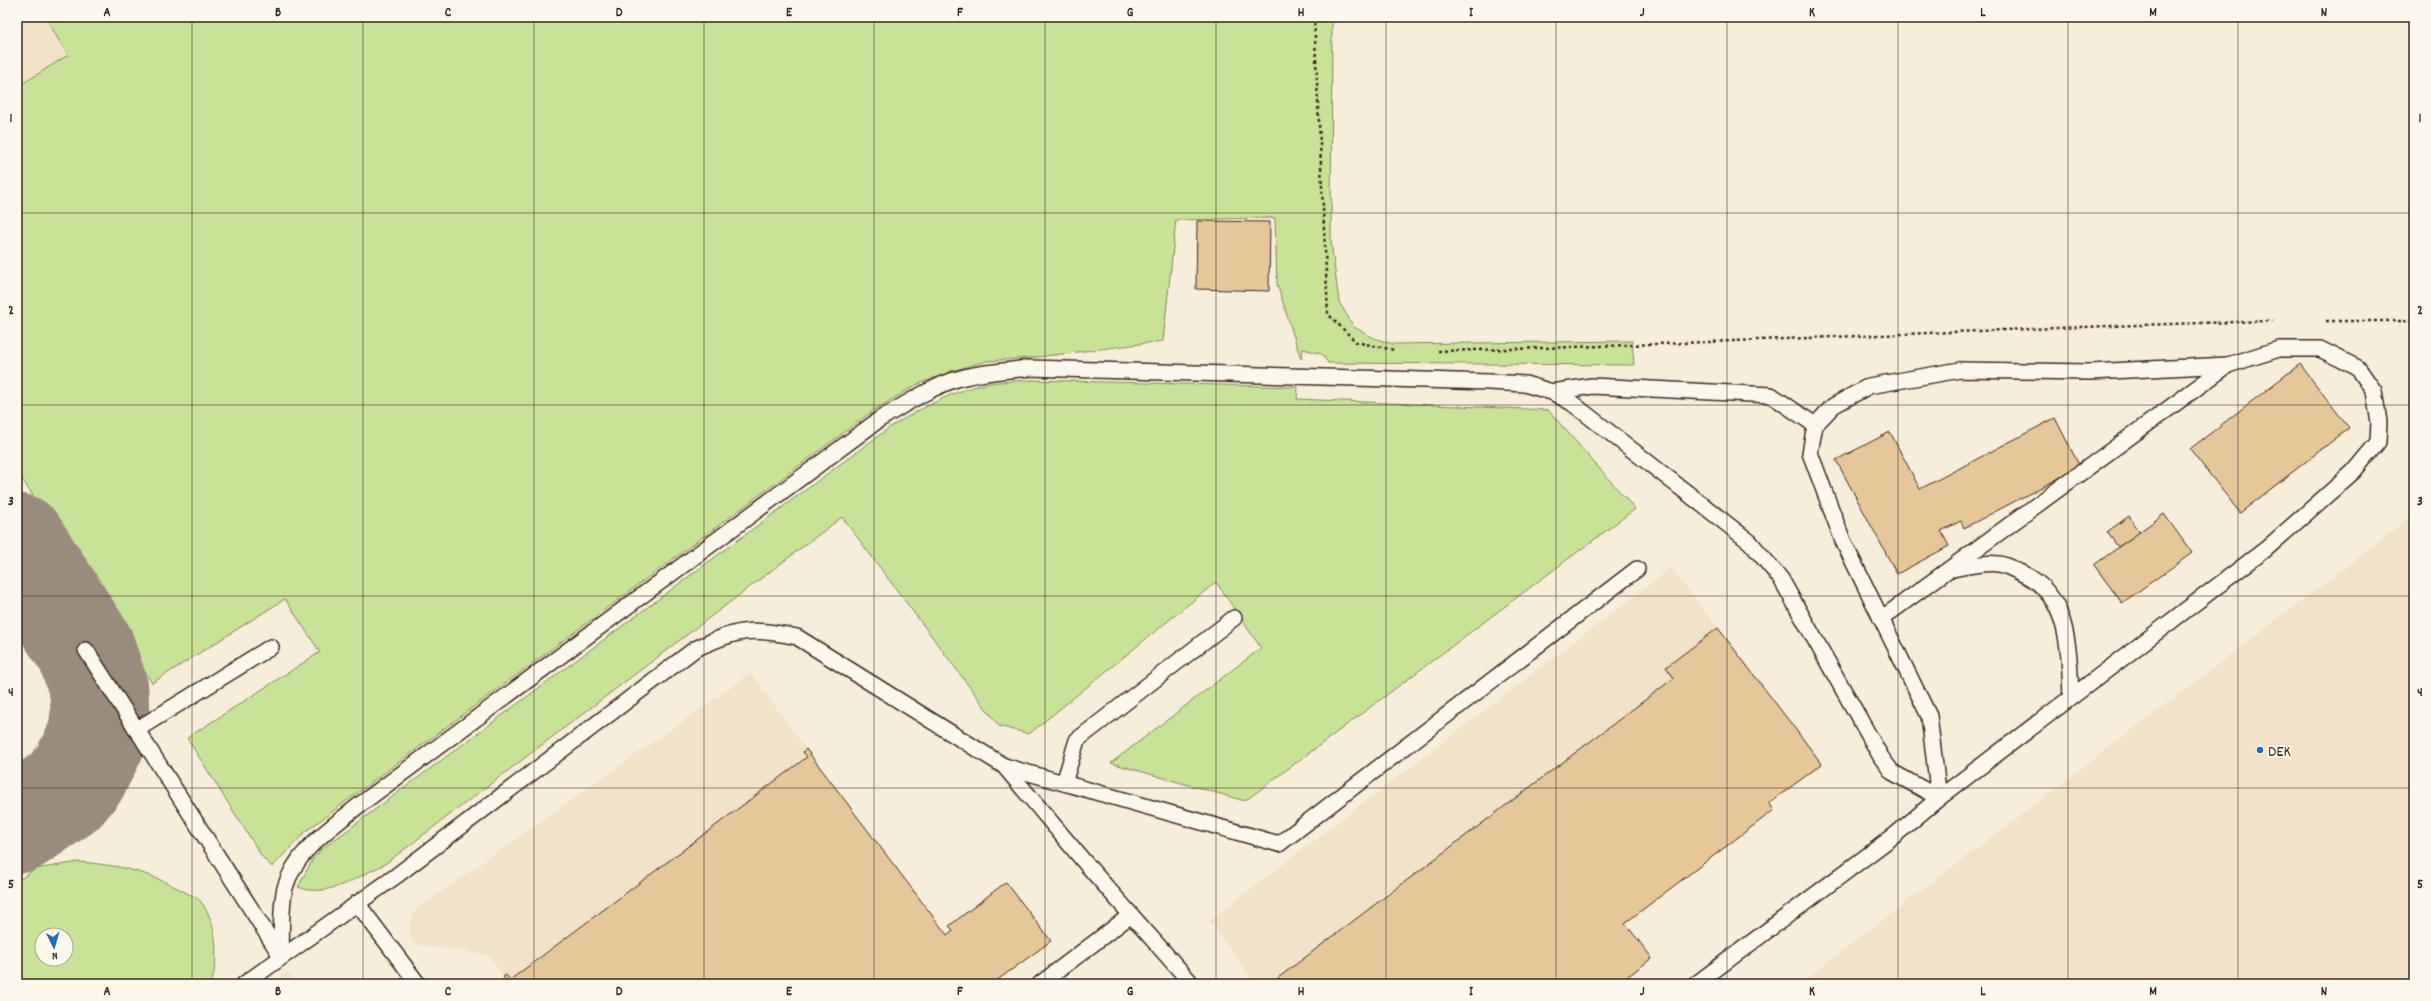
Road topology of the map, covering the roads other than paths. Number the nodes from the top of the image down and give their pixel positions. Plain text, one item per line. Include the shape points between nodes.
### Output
1 (2228, 365) junction
2 (1552, 392) junction
3 (1815, 425) junction
4 (1637, 569) dead end
5 (1949, 570) junction
6 (1234, 618) dead end
7 (1881, 619) junction
8 (271, 647) dead end
9 (86, 650) dead end
10 (2071, 697) junction
11 (136, 730) junction
12 (1004, 766) junction
13 (1064, 783) junction
14 (1939, 798) junction
15 (357, 903) junction
16 (1131, 915) junction
17 (281, 956) junction
18 (244, 984) edge
19 (418, 984) edge
20 (1040, 984) edge
21 (1192, 984) edge
22 (1696, 984) edge

1 - 3 lane via 2090,372 1960,370 1870,386 1832,406
1 - 5 lane
1 - 10 lane via 2279,349 2320,349 2358,368 2374,391 2379,422 2378,442 2353,472 2266,549
2 - 3 lane via 1592,386 1771,395
2 - 14 lane via 1594,418 1750,542 1781,579 1881,757 1892,772
2 - 17 lane via 1525,384 1489,382 1030,368 988,372 954,380 880,419 633,605 358,806 314,842 296,862 285,888
3 - 7 lane via 1810,453 1843,541
4 - 13 lane via 1279,844
5 - 7 lane
5 - 10 lane via 1968,565 1999,564 2026,574 2046,588 2058,608 2068,645
6 - 13 lane via 1077,740
7 - 14 lane via 1929,716
8 - 11 lane
9 - 11 lane
10 - 14 lane
11 - 17 lane
12 - 13 lane
12 - 15 lane via 796,637 762,630 727,634 695,649
12 - 16 lane
14 - 22 lane via 1895,835
15 - 17 lane
15 - 19 lane
16 - 20 lane
16 - 21 lane
17 - 18 lane

